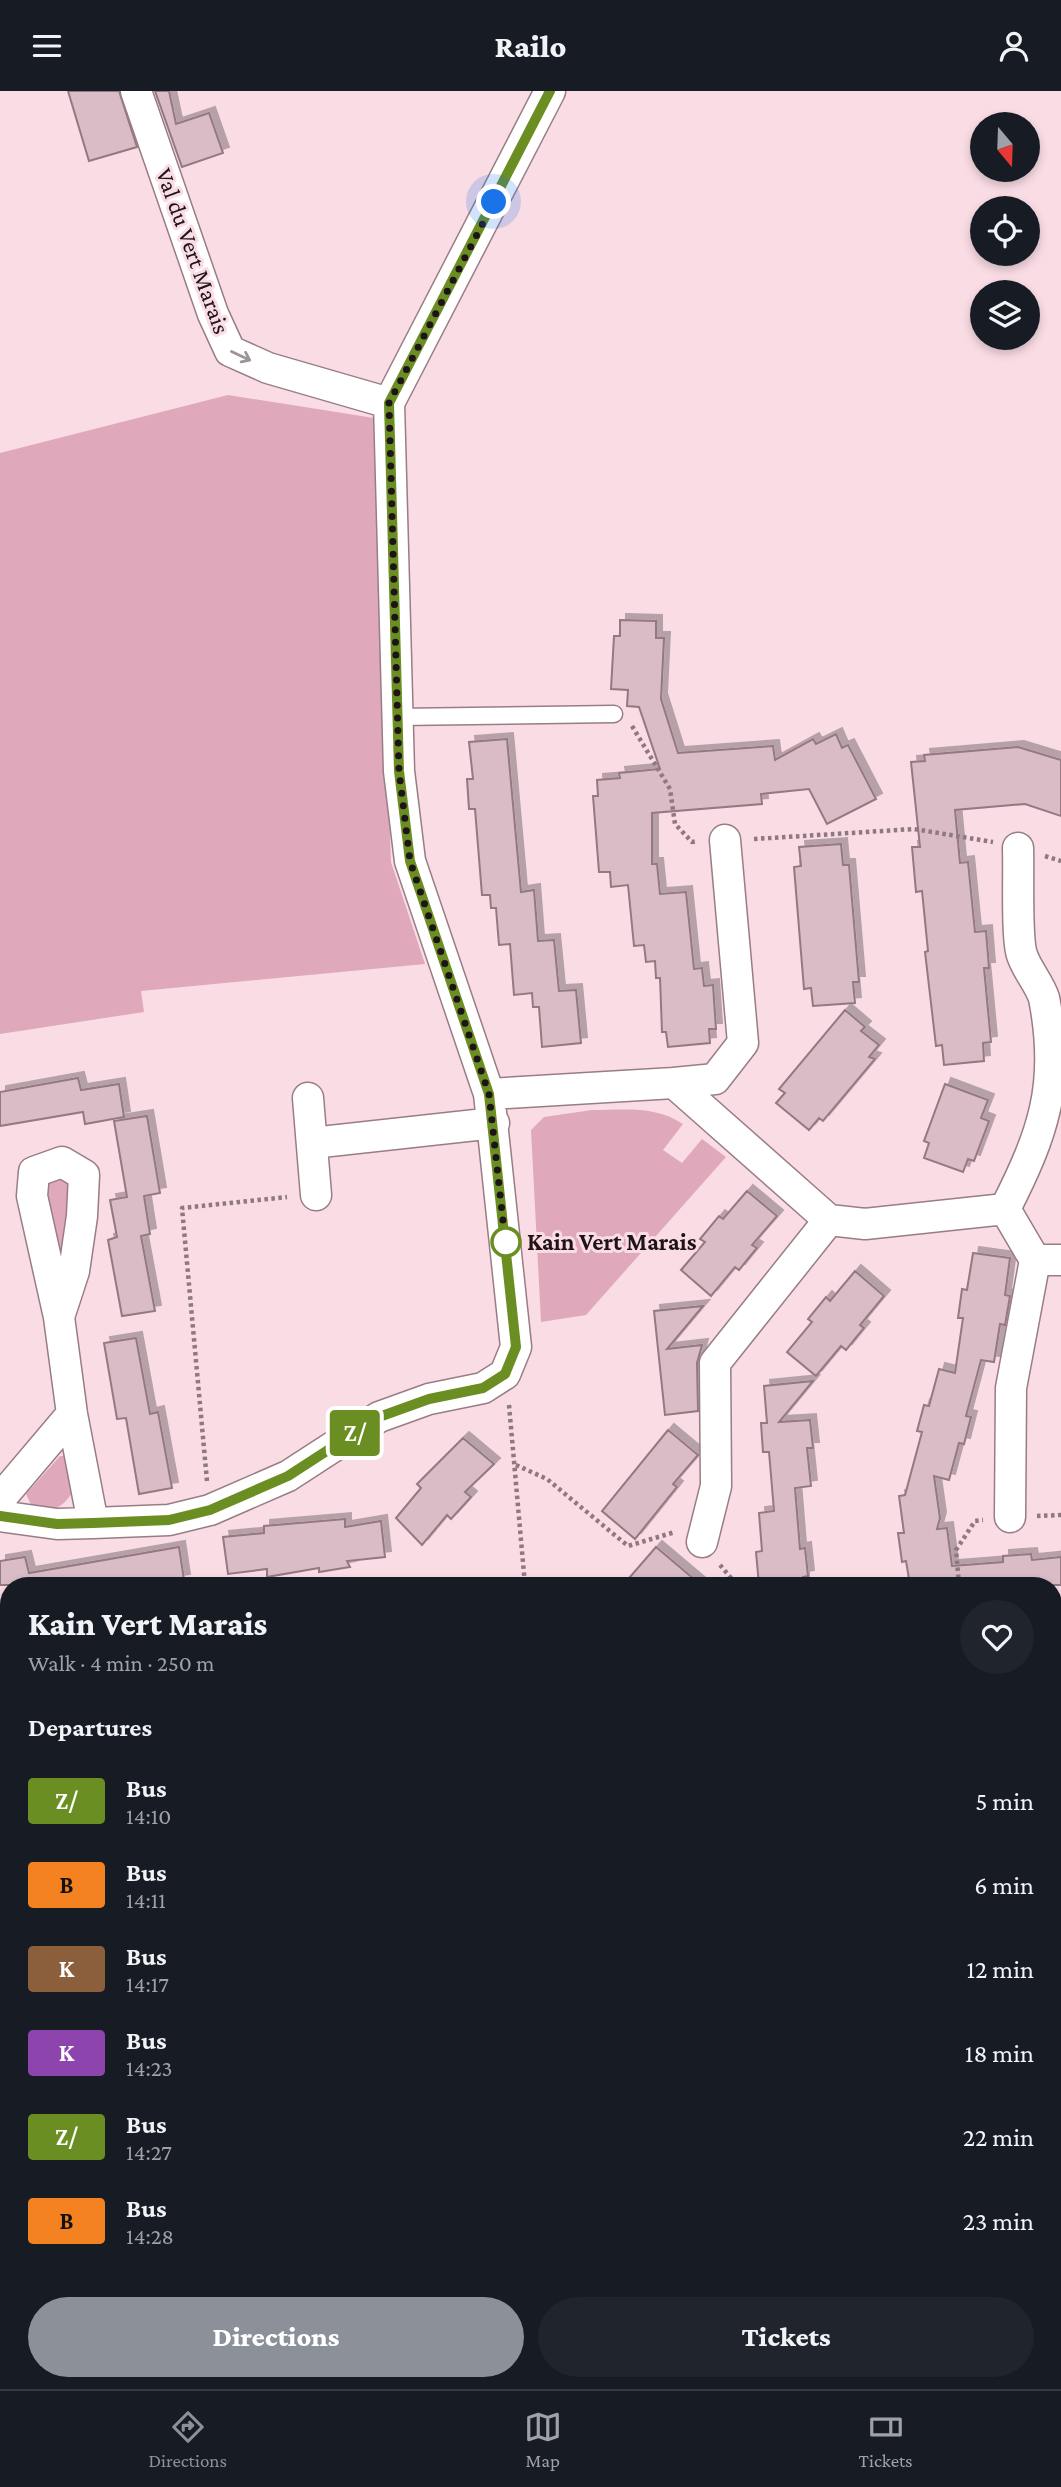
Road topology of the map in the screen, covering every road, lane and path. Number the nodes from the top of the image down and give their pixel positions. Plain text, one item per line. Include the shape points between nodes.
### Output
1 (136, 91) edge
2 (550, 91) edge
3 (389, 403) junction
4 (614, 714) joint
5 (398, 717) junction
6 (724, 840) junction
7 (1018, 848) junction
8 (1061, 861) edge
9 (674, 1083) junction
10 (489, 1094) junction
11 (308, 1098) dead end
12 (494, 1123) junction
13 (312, 1143) junction
14 (316, 1195) joint
15 (1005, 1209) junction
16 (829, 1220) junction
17 (1048, 1260) edge
18 (60, 1317) dead end
19 (505, 1374) junction
20 (72, 1414) junction
21 (516, 1465) junction
22 (0, 1499) edge
23 (210, 1510) junction
24 (0, 1516) edge
25 (1010, 1517) dead end
26 (93, 1523) junction
27 (702, 1542) junction
28 (525, 1577) edge
29 (730, 1577) edge

1 -> 3 street, Val du Vert Marais via 229,351 268,369
2 - 3 street
3 - 5 street
4 - 5 lane
4 - 6 path via 624,714 670,789 675,824 691,842
5 - 10 street via 410,861
6 - 7 path via 914,829
6 - 9 street via 743,1043 715,1079
7 - 8 path
7 - 15 street via 1021,953 1044,995 1056,1036 1057,1080 1047,1124
9 - 10 street
9 - 16 street
10 - 12 street
11 - 13 street
12 - 13 street
12 - 19 street via 516,1347
13 - 14 street
14 - 23 path via 182,1208
15 - 16 street via 865,1224
15 - 17 street
16 - 27 street via 715,1363 716,1486
17 - 25 street via 1011,1388
18 - 20 street
19 - 21 path
19 - 23 street via 483,1388 429,1399 379,1417 288,1476
20 - 22 street
20 - 26 street
21 - 27 path via 547,1479 628,1546 673,1531
21 - 28 path
23 - 26 street via 169,1520
24 - 26 street via 57,1524
27 - 29 path

